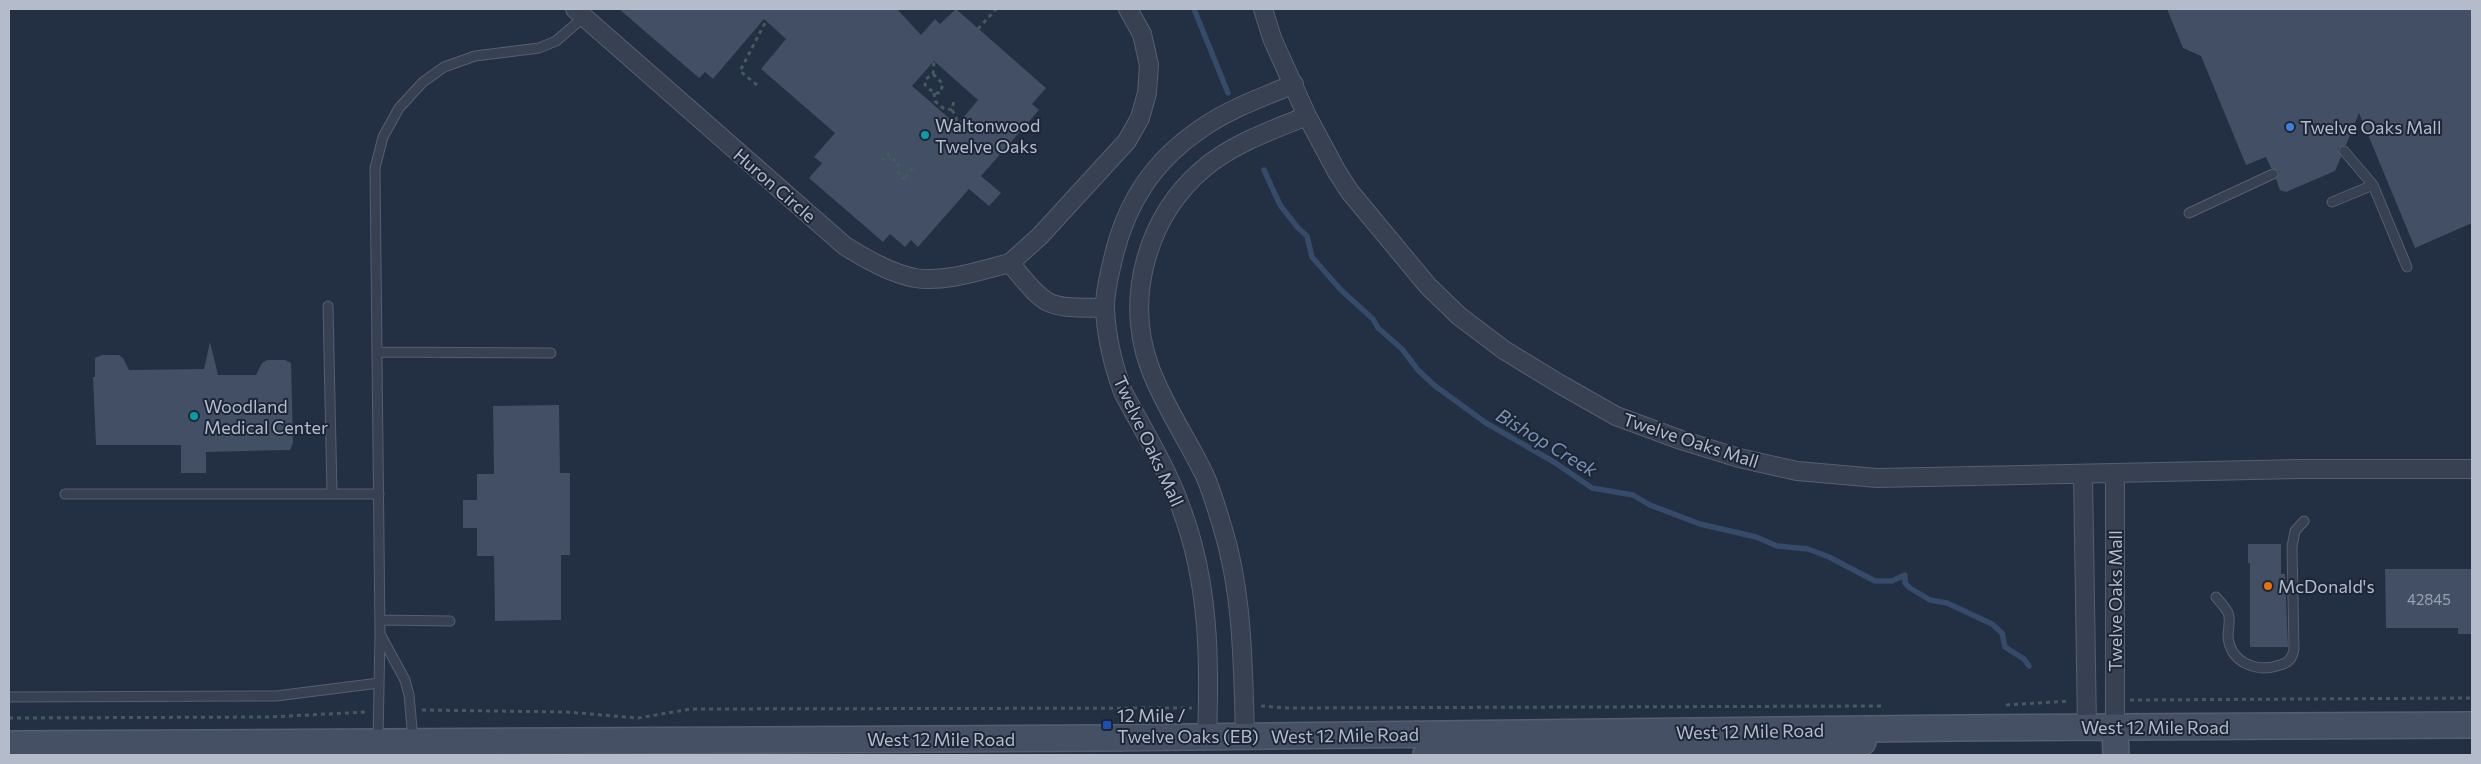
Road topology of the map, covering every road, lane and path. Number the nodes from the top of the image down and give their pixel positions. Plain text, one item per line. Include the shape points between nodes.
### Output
1 (996, 9) edge
2 (1128, 9) edge
3 (1263, 9) edge
4 (579, 13) edge
5 (766, 21) dead end
6 (978, 29) dead end
7 (934, 61) dead end
8 (933, 74) junction
9 (1294, 84) junction
10 (758, 85) dead end
11 (934, 93) junction
12 (954, 100) dead end
13 (952, 110) junction
14 (1307, 116) junction
15 (957, 125) dead end
16 (2344, 151) dead end
17 (887, 153) dead end
18 (881, 159) dead end
19 (892, 159) junction
20 (918, 168) dead end
21 (2274, 174) dead end
22 (2373, 185) junction
23 (2332, 202) dead end
24 (2189, 213) dead end
25 (1010, 263) junction
26 (2407, 268) dead end
27 (328, 306) dead end
28 (1105, 308) junction
29 (377, 352) junction
30 (551, 353) dead end
31 (2472, 469) edge
32 (2115, 474) junction
33 (2083, 475) junction
34 (65, 494) dead end
35 (332, 494) junction
36 (379, 494) junction
37 (2304, 521) dead end
38 (2216, 598) dead end
39 (380, 620) junction
40 (450, 621) dead end
41 (380, 634) junction
42 (379, 683) junction
43 (9, 697) edge
44 (2472, 725) edge
45 (2115, 727) junction
46 (1957, 728) junction
47 (2087, 728) junction
48 (1207, 737) junction
49 (1072, 738) junction
50 (378, 742) junction
51 (9, 744) edge
52 (52, 744) junction
53 (1245, 746) edge
54 (414, 749) edge
55 (9, 755) edge
56 (1007, 755) edge
57 (1426, 755) edge
58 (2116, 755) edge

1 - 6 path
2 - 25 street, Huron Circle via 1142,34 1148,65 1147,94 1140,118 1127,141 1040,236
3 - 9 street, Twelve Oaks Mall via 1272,38
4 - 25 street, Huron Circle via 845,246 873,264 915,278 951,277
4 - 29 lane via 556,41 539,48 475,56 444,67 423,82 399,108 383,137 375,168
5 - 10 path via 740,70
7 - 8 path
8 - 11 path via 926,79 925,85
8 - 11 path via 943,84 940,92
9 - 14 street, Twelve Oaks Mall
9 - 28 street, Twelve Oaks Mall via 1202,127 1161,162 1139,191 1120,230 1106,286
11 - 13 path via 935,100 943,108
12 - 13 path
13 - 15 path
14 - 33 street, Twelve Oaks Mall via 1350,192 1428,286 1459,316 1504,350 1616,416 1739,458 1797,471 1877,478
14 - 53 street, Twelve Oaks Mall via 1272,129 1225,153 1190,181 1157,228 1140,285 1140,322 1145,356 1156,384 1205,477 1230,553 1237,595
16 - 22 lane
17 - 19 path
18 - 19 path
19 - 20 path via 898,161 898,173 902,177 906,178
21 - 24 lane
22 - 23 lane
22 - 26 lane
25 - 28 street via 1042,300 1053,306
27 - 35 lane
28 - 48 street, Twelve Oaks Mall via 1112,361 1123,392 1172,485 1198,562 1208,650
29 - 30 lane
29 - 36 lane
31 - 32 street, Twelve Oaks Mall
32 - 33 street, Twelve Oaks Mall
32 - 45 street, Twelve Oaks Mall
33 - 47 street, Twelve Oaks Mall
34 - 35 lane
35 - 36 lane
36 - 39 lane
37 - 38 lane via 2295,531 2292,547 2294,649 2288,661 2282,665 2262,667 2247,665 2232,653 2229,614
39 - 40 lane
39 - 41 lane
41 - 42 lane
41 - 54 lane via 405,680
42 - 43 lane via 276,696
42 - 50 lane
44 - 45 main road, West 12 Mile Road
45 - 47 main road, West 12 Mile Road
45 - 58 main road
46 - 47 main road, West 12 Mile Road
46 - 53 main road, West 12 Mile Road
46 - 57 main road via 1810,750
48 - 49 main road, West 12 Mile Road
48 - 53 main road, West 12 Mile Road
49 - 54 main road, West 12 Mile Road
49 - 56 main road
50 - 52 main road, West 12 Mile Road
50 - 54 main road, West 12 Mile Road
51 - 52 main road, West 12 Mile Road
52 - 55 main road

